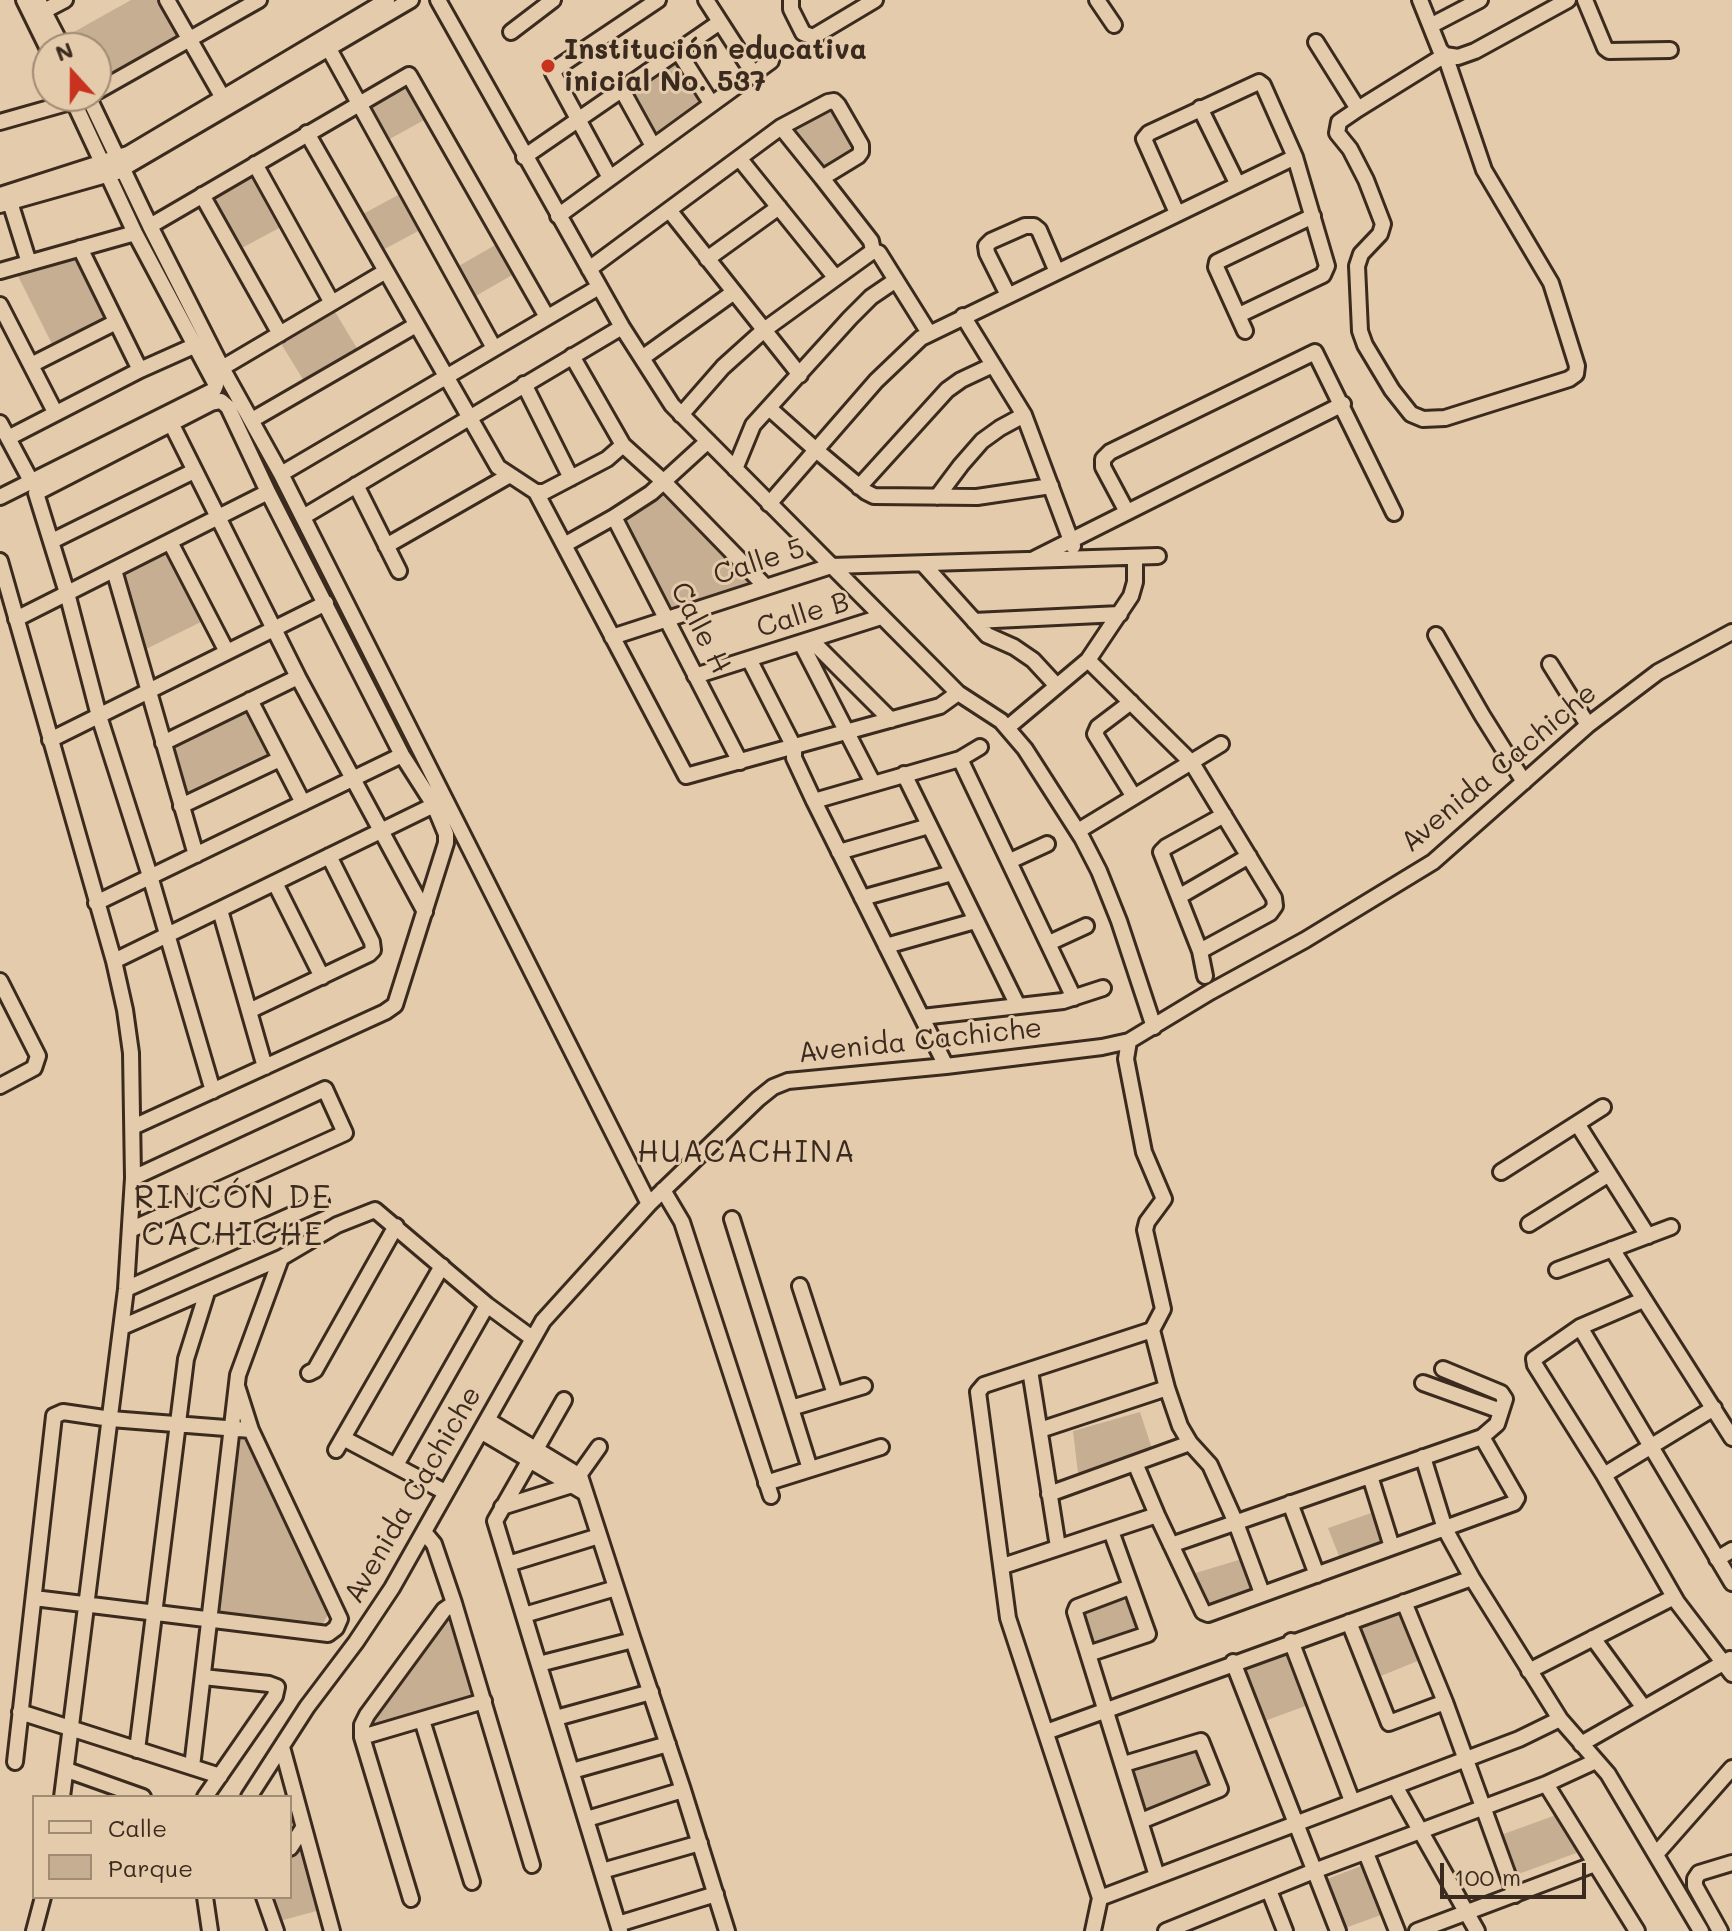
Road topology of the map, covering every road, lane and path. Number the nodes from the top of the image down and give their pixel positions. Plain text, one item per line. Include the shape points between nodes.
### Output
1 (24, 0) edge
2 (65, 0) edge
3 (167, 0) edge
4 (259, 0) edge
5 (387, 0) edge
6 (410, 0) edge
7 (438, 0) edge
8 (553, 0) edge
9 (658, 0) edge
10 (706, 0) edge
11 (791, 0) edge
12 (875, 0) edge
13 (1097, 0) edge
14 (1420, 0) edge
15 (1480, 0) edge
16 (1568, 0) edge
17 (1585, 0) edge
18 (41, 6) edge
19 (720, 22) junction
20 (1114, 25) dead end
21 (1432, 25) junction
22 (40, 32) edge
23 (55, 32) edge
24 (511, 32) dead end
25 (190, 40) junction
26 (1316, 42) dead end
27 (329, 49) junction
28 (1670, 50) dead end
29 (678, 51) junction
30 (1445, 55) junction
31 (771, 61) dead end
32 (753, 73) junction
33 (112, 83) edge
34 (622, 90) junction
35 (223, 98) junction
36 (711, 103) junction
37 (357, 104) junction
38 (1200, 108) junction
39 (1358, 109) junction
40 (33, 112) edge
41 (89, 112) edge
42 (577, 120) junction
43 (0, 122) edge
44 (781, 127) junction
45 (307, 133) junction
46 (653, 146) junction
47 (524, 157) junction
48 (1295, 157) junction
49 (739, 158) junction
50 (255, 164) junction
51 (114, 166) junction
52 (610, 178) junction
53 (822, 178) junction
54 (1237, 183) junction
55 (202, 195) junction
56 (3, 201) edge
57 (779, 207) junction
58 (669, 210) junction
59 (1177, 213) junction
60 (558, 216) junction
61 (1313, 216) junction
62 (150, 226) junction
63 (135, 233) junction
64 (80, 248) junction
65 (873, 251) junction
66 (707, 259) junction
67 (29, 263) junction
68 (589, 269) junction
69 (0, 271) edge
70 (386, 271) junction
71 (1057, 272) junction
72 (835, 277) junction
73 (896, 280) junction
74 (599, 287) junction
75 (734, 292) junction
76 (1008, 295) junction
77 (332, 303) junction
78 (0, 305) edge
79 (1239, 315) junction
80 (963, 316) junction
81 (547, 317) junction
82 (116, 322) junction
83 (416, 325) junction
84 (622, 327) junction
85 (764, 330) junction
86 (1245, 331) dead end
87 (929, 333) junction
88 (280, 334) junction
89 (196, 345) junction
90 (494, 348) junction
91 (572, 356) junction
92 (642, 358) junction
93 (31, 365) junction
94 (993, 365) junction
95 (222, 368) junction
96 (140, 370) junction
97 (800, 375) junction
98 (445, 376) junction
99 (524, 384) junction
100 (1343, 404) junction
101 (769, 408) junction
102 (55, 412) junction
103 (681, 415) junction
104 (1024, 415) junction
105 (469, 417) junction
106 (252, 420) junction
107 (0, 423) edge
108 (171, 423) junction
109 (8, 438) junction
110 (708, 441) junction
111 (623, 445) junction
112 (816, 450) junction
113 (735, 469) junction
114 (194, 471) junction
115 (281, 474) junction
116 (510, 475) junction
117 (571, 478) junction
118 (31, 481) junction
119 (664, 482) junction
120 (356, 485) junction
121 (1051, 486) junction
122 (859, 487) junction
123 (268, 492) junction
124 (536, 492) junction
125 (0, 497) edge
126 (937, 497) junction
127 (769, 504) junction
128 (1127, 512) junction
129 (1394, 513) dead end
130 (303, 517) junction
131 (614, 517) junction
132 (217, 518) junction
133 (1071, 540) junction
134 (52, 541) junction
135 (170, 542) junction
136 (564, 545) junction
137 (386, 546) junction
138 (1158, 556) dead end
139 (1135, 557) junction
140 (1076, 559) junction
141 (0, 561) edge
142 (1030, 561) junction
143 (924, 565) junction
144 (831, 566) junction
145 (114, 570) junction
146 (399, 571) dead end
147 (766, 587) junction
148 (67, 593) junction
149 (326, 603) junction
150 (1120, 614) junction
151 (881, 617) junction
152 (16, 619) junction
153 (666, 619) junction
154 (974, 621) junction
155 (274, 629) junction
156 (1436, 635) dead end
157 (612, 637) junction
158 (1730, 638) edge
159 (806, 641) junction
160 (227, 652) junction
161 (749, 659) junction
162 (1088, 660) junction
163 (1550, 664) dead end
164 (695, 676) junction
165 (298, 677) junction
166 (1057, 686) junction
167 (148, 691) junction
168 (958, 693) junction
169 (250, 700) junction
170 (1131, 702) junction
171 (99, 716) junction
172 (891, 720) junction
173 (1588, 725) junction
174 (1007, 728) junction
175 (848, 732) junction
176 (50, 740) junction
177 (163, 743) junction
178 (1221, 744) dead end
179 (794, 747) junction
180 (980, 747) dead end
181 (402, 755) junction
182 (280, 759) junction
183 (960, 759) junction
184 (740, 762) junction
185 (1192, 763) junction
186 (904, 774) junction
187 (353, 778) junction
188 (1524, 782) junction
189 (873, 783) junction
190 (1134, 797) junction
191 (814, 801) junction
192 (303, 803) junction
193 (434, 805) junction
194 (181, 806) junction
195 (1224, 815) junction
196 (929, 826) junction
197 (382, 831) junction
198 (1078, 831) junction
199 (1047, 844) dead end
200 (839, 852) junction
201 (196, 855) junction
202 (329, 856) junction
203 (1249, 856) junction
204 (1010, 861) junction
205 (952, 873) junction
206 (150, 876) junction
207 (275, 883) junction
208 (1180, 896) junction
209 (862, 898) junction
210 (96, 903) junction
211 (220, 910) junction
212 (425, 912) junction
213 (975, 921) junction
214 (1086, 926) dead end
215 (167, 935) junction
216 (1049, 943) junction
217 (886, 946) junction
218 (1200, 951) junction
219 (114, 961) junction
220 (1205, 976) dead end
221 (322, 977) junction
222 (0, 981) edge
223 (1103, 988) dead end
224 (1074, 998) junction
225 (1018, 1006) junction
226 (249, 1011) junction
227 (922, 1017) junction
228 (1154, 1027) junction
229 (1129, 1041) junction
230 (946, 1066) junction
231 (265, 1067) junction
232 (0, 1086) edge
233 (213, 1091) junction
234 (1603, 1107) dead end
235 (1578, 1125) junction
236 (133, 1127) junction
237 (1501, 1172) dead end
238 (1609, 1174) junction
239 (133, 1178) junction
240 (663, 1190) junction
241 (321, 1202) dead end
242 (649, 1204) junction
243 (732, 1219) dead end
244 (1529, 1224) dead end
245 (396, 1226) junction
246 (1671, 1227) dead end
247 (130, 1230) junction
248 (1648, 1236) junction
249 (1612, 1249) junction
250 (281, 1258) junction
251 (442, 1266) junction
252 (1557, 1270) dead end
253 (800, 1286) dead end
254 (126, 1289) junction
255 (207, 1292) junction
256 (1643, 1300) junction
257 (487, 1305) junction
258 (122, 1327) junction
259 (1580, 1327) junction
260 (1152, 1330) junction
261 (532, 1338) junction
262 (1443, 1369) dead end
263 (1030, 1370) junction
264 (309, 1373) dead end
265 (1423, 1383) dead end
266 (237, 1386) junction
267 (864, 1386) dead end
268 (1167, 1388) junction
269 (835, 1394) junction
270 (564, 1400) dead end
271 (791, 1408) junction
272 (1714, 1408) junction
273 (1501, 1411) junction
274 (111, 1419) junction
275 (177, 1423) junction
276 (486, 1426) junction
277 (233, 1428) junction
278 (251, 1430) junction
279 (1040, 1430) junction
280 (1482, 1437) junction
281 (1732, 1438) edge
282 (1190, 1443) junction
283 (599, 1447) dead end
284 (881, 1447) dead end
285 (1651, 1447) junction
286 (533, 1455) junction
287 (1423, 1457) junction
288 (1135, 1463) junction
289 (396, 1465) junction
290 (810, 1469) junction
291 (1604, 1475) junction
292 (1370, 1476) junction
293 (576, 1480) junction
294 (445, 1492) junction
295 (1049, 1494) junction
296 (1290, 1503) junction
297 (502, 1507) junction
298 (1157, 1515) junction
299 (1236, 1523) junction
300 (1445, 1529) junction
301 (1111, 1531) junction
302 (424, 1532) junction
303 (599, 1536) junction
304 (1171, 1545) junction
305 (1058, 1547) junction
306 (1392, 1547) junction
307 (1732, 1550) edge
308 (1717, 1559) junction
309 (508, 1564) junction
310 (1003, 1566) junction
311 (1317, 1575) junction
312 (1472, 1578) junction
313 (1732, 1583) edge
314 (1130, 1587) junction
315 (616, 1588) junction
316 (1262, 1593) junction
317 (1674, 1597) junction
318 (34, 1598) junction
319 (1404, 1602) junction
320 (454, 1603) junction
321 (88, 1606) junction
322 (154, 1614) junction
323 (524, 1615) junction
324 (210, 1620) junction
325 (1349, 1622) junction
326 (1593, 1638) junction
327 (633, 1640) junction
328 (1291, 1641) junction
329 (1088, 1654) junction
330 (1233, 1662) junction
331 (539, 1664) junction
332 (1730, 1665) edge
333 (1529, 1671) junction
334 (203, 1677) junction
335 (651, 1692) junction
336 (484, 1701) junction
337 (1445, 1702) junction
338 (1644, 1708) junction
339 (1105, 1709) junction
340 (20, 1712) junction
341 (556, 1718) junction
342 (1560, 1719) junction
343 (422, 1720) junction
344 (72, 1726) junction
345 (1046, 1732) junction
346 (362, 1737) junction
347 (668, 1744) junction
348 (1581, 1744) junction
349 (282, 1747) junction
350 (137, 1750) junction
351 (1466, 1759) junction
352 (1596, 1761) junction
353 (15, 1762) dead end
354 (1124, 1764) junction
355 (192, 1767) junction
356 (1732, 1768) edge
357 (67, 1770) junction
358 (572, 1771) junction
359 (220, 1776) junction
360 (1546, 1784) junction
361 (1395, 1786) junction
362 (683, 1790) junction
363 (62, 1795) edge
364 (137, 1795) edge
365 (206, 1795) edge
366 (250, 1795) edge
367 (1352, 1801) junction
368 (1483, 1807) junction
369 (587, 1819) junction
370 (1141, 1821) junction
371 (1295, 1823) junction
372 (303, 1828) junction
373 (1422, 1831) junction
374 (700, 1843) junction
375 (292, 1845) edge
376 (1366, 1853) junction
377 (1657, 1853) junction
378 (1732, 1863) edge
379 (1595, 1864) junction
380 (532, 1865) dead end
381 (602, 1871) junction
382 (1314, 1871) junction
383 (1157, 1876) junction
384 (472, 1882) dead end
385 (1269, 1890) junction
386 (716, 1894) junction
387 (1515, 1895) junction
388 (1100, 1898) junction
389 (42, 1899) edge
390 (205, 1899) edge
391 (265, 1899) edge
392 (411, 1899) dead end
393 (1467, 1913) junction
394 (619, 1928) edge
395 (34, 1931) edge
396 (210, 1931) edge
397 (276, 1931) edge
398 (332, 1931) edge
399 (727, 1931) edge
400 (1093, 1931) edge
401 (1166, 1931) edge
402 (1285, 1931) edge
403 (1338, 1931) edge
404 (1397, 1931) edge
405 (1417, 1931) edge
406 (1477, 1931) edge
407 (1637, 1931) edge
408 (1701, 1931) edge
409 (1720, 1931) edge

1 - 22 street
2 - 18 street
3 - 25 street
4 - 25 street
5 - 35 street
6 - 27 street
7 - 47 street
8 - 24 street
9 - 42 street via 553,73
10 - 19 street
11 - 12 street via 803,33 813,37
13 - 20 street
14 - 21 street
15 - 21 street
16 - 30 street via 1475,51
17 - 28 street via 1609,51
18 - 23 street
19 - 29 street
19 - 32 street
21 - 30 street
25 - 33 street
25 - 35 street
26 - 39 street
27 - 37 street
27 - 51 street
29 - 34 street
29 - 36 street
30 - 39 street
30 - 39 street via 1484,170 1551,283 1576,374 1445,418 1411,414 1360,331 1357,261 1383,224 1366,180 1337,133 1339,122
31 - 32 street
32 - 36 street
34 - 42 street
34 - 46 street
35 - 51 street
36 - 46 street
37 - 45 street
37 - 81 street via 409,75
37 - 90 street
38 - 48 street via 1259,82
38 - 54 street
38 - 59 street via 1144,139
40 - 43 street
41 - 51 street
42 - 47 street
42 - 52 street
44 - 49 street
44 - 53 street
44 - 53 street via 828,102 838,105 861,152
45 - 50 street
45 - 70 street
46 - 52 street
47 - 60 street
48 - 54 street
48 - 61 street
49 - 57 street
49 - 58 street
50 - 55 street
50 - 77 street
51 - 56 street
51 - 62 street
51 - 63 street
52 - 60 street
53 - 65 street via 871,241
54 - 59 street
55 - 62 street
55 - 88 street
56 - 67 street
57 - 66 street
57 - 72 street
58 - 66 street
58 - 68 street
59 - 71 street
60 - 68 street
61 - 79 street via 1326,272
61 - 79 street via 1217,262
62 - 95 street
63 - 64 street
63 - 89 street
64 - 67 street
64 - 82 street
65 - 72 street
65 - 73 street
66 - 75 street
67 - 69 street
68 - 74 street
70 - 77 street
70 - 83 street
71 - 76 street
71 - 76 street via 1034,226 991,241 987,253
72 - 85 street
73 - 87 street
73 - 97 street via 871,297
74 - 81 street
74 - 84 street
75 - 85 street
75 - 92 street
76 - 80 street
77 - 88 street
78 - 93 street
79 - 86 street
80 - 87 street
80 - 94 street
81 - 90 street
82 - 93 street
82 - 96 street
83 - 98 street
83 - 106 street
84 - 91 street
84 - 92 street
85 - 97 street
85 - 103 street
87 - 112 street via 885,371
88 - 95 street
89 - 96 street
89 - 118 street via 214,377 214,390
90 - 98 street
91 - 99 street
91 - 111 street
92 - 103 street
93 - 102 street
94 - 104 street
94 - 122 street via 947,390
95 - 106 street
96 - 102 street
97 - 101 street
98 - 105 street
98 - 115 street
99 - 105 street
99 - 117 street
100 - 128 street
100 - 128 street via 1315,352 1110,452 1103,467
100 - 129 street
101 - 112 street
101 - 113 street via 746,438
102 - 109 street
103 - 110 street
104 - 121 street
104 - 126 street via 982,441
105 - 116 street via 498,467
105 - 120 street
106 - 115 street
107 - 109 street
108 - 114 street
108 - 123 street via 221,401
108 - 134 street via 36,493
109 - 118 street
110 - 113 street
110 - 119 street
111 - 117 street
111 - 119 street
112 - 122 street
112 - 127 street
113 - 127 street
114 - 132 street
114 - 134 street
115 - 130 street
116 - 124 street
116 - 137 street
117 - 124 street
118 - 125 street
119 - 131 street
119 - 147 street
120 - 130 street
120 - 137 street
121 - 126 street
121 - 133 street
122 - 126 street via 874,496
123 - 132 street
123 - 149 street
124 - 136 street
127 - 144 street
128 - 133 street
130 - 242 street
131 - 136 street
131 - 153 street, Calle H
132 - 135 street
132 - 155 street
133 - 140 street
133 - 142 street
134 - 148 street
135 - 145 street
135 - 160 street
136 - 157 street
137 - 146 street
138 - 139 street, Calle 5
139 - 140 street, Calle 5
139 - 150 street via 1135,582
140 - 142 street, Calle 5
141 - 152 street
142 - 143 street, Calle 5
143 - 144 street, Calle 5
143 - 154 street
144 - 147 street, Calle 5
144 - 151 street
145 - 148 street
145 - 167 street
147 - 153 street, Calle 5
148 - 152 street
148 - 171 street
149 - 155 street
149 - 181 street
150 - 154 street
150 - 162 street
151 - 159 street, Calle B
151 - 168 street
152 - 176 street
153 - 157 street, Calle 5
153 - 164 street, Calle H
154 - 166 street via 987,635 1033,660
155 - 160 street
155 - 165 street
156 - 188 street
157 - 184 street via 682,773 691,776
158 - 173 street, Avenida Cachiche via 1658,672
159 - 161 street, Calle B
159 - 172 street
159 - 175 street
160 - 167 street
161 - 164 street, Calle B
161 - 179 street
162 - 166 street
162 - 170 street
163 - 173 street
164 - 184 street, Calle H
165 - 169 street
165 - 187 street
166 - 174 street
167 - 171 street
167 - 177 street
168 - 172 street via 940,706
168 - 174 street
169 - 177 street
169 - 182 street
170 - 185 street
170 - 190 street via 1095,734
171 - 176 street
171 - 206 street
172 - 175 street
173 - 188 street, Avenida Cachiche
174 - 198 street
175 - 179 street
175 - 189 street
176 - 210 street
177 - 194 street
178 - 185 street
179 - 184 street
179 - 191 street
180 - 183 street
181 - 187 street
181 - 193 street
182 - 192 street
182 - 194 street
183 - 186 street
183 - 204 street
185 - 190 street
185 - 195 street
186 - 189 street
186 - 196 street
187 - 192 street
187 - 197 street
188 - 228 street, Avenida Cachiche via 1433,862
189 - 191 street
190 - 198 street
191 - 200 street
192 - 201 street
193 - 197 street
193 - 212 street via 446,843
194 - 201 street
195 - 203 street
195 - 208 street via 1161,852
196 - 200 street
196 - 205 street
197 - 202 street
197 - 212 street
198 - 228 street via 1119,921
199 - 204 street
200 - 209 street
201 - 206 street
202 - 207 street
202 - 221 street via 373,950
203 - 208 street
203 - 218 street via 1275,906
204 - 216 street
205 - 209 street
205 - 213 street
206 - 210 street
206 - 215 street
207 - 211 street
207 - 221 street
208 - 218 street
209 - 217 street
210 - 219 street
211 - 215 street
211 - 226 street
212 - 231 street via 395,1005
213 - 217 street
213 - 225 street
214 - 216 street
215 - 219 street
215 - 233 street
216 - 224 street
217 - 227 street
218 - 220 street
219 - 236 street via 131,1053
221 - 226 street
222 - 232 street via 38,1056 34,1068
223 - 224 street
224 - 225 street
225 - 227 street
226 - 231 street
227 - 230 street
228 - 229 street, Avenida Cachiche
229 - 230 street, Avenida Cachiche
229 - 260 street via 1126,1059 1144,1152 1164,1199 1145,1230 1163,1309
230 - 240 street, Avenida Cachiche via 780,1084
231 - 233 street
233 - 236 street
234 - 235 street
235 - 237 street
235 - 238 street
236 - 239 street
238 - 244 street
238 - 248 street
239 - 247 street
239 - 247 street via 325,1089 345,1133
240 - 242 street, Avenida Cachiche
240 - 290 street via 682,1222 768,1490
241 - 254 street
242 - 261 street, Avenida Cachiche
243 - 271 street
245 - 250 street via 375,1210
245 - 251 street
245 - 264 street
246 - 248 street
247 - 254 street
248 - 249 street
249 - 252 street
249 - 256 street
250 - 255 street
250 - 266 street
251 - 257 street
251 - 289 street via 340,1444
253 - 269 street
254 - 258 street
255 - 258 street
255 - 275 street via 186,1359
256 - 259 street
256 - 272 street
257 - 261 street
257 - 289 street
258 - 274 street
259 - 285 street
259 - 291 street via 1534,1359
260 - 263 street
260 - 268 street
261 - 276 street, Avenida Cachiche
262 - 273 street via 1501,1393
263 - 279 street
263 - 310 street via 984,1385 978,1392
265 - 273 street
266 - 277 street
266 - 278 street
267 - 269 street
268 - 279 street
268 - 282 street
269 - 271 street
270 - 286 street
271 - 290 street
272 - 281 street
272 - 285 street
273 - 280 street via 1497,1424
274 - 275 street
274 - 318 street via 63,1412 54,1416
274 - 321 street
275 - 277 street
275 - 322 street
276 - 286 street
276 - 294 street, Avenida Cachiche
277 - 278 street
277 - 324 street
278 - 324 street via 340,1619 328,1634
279 - 295 street
280 - 287 street
280 - 300 street via 1516,1501
282 - 288 street
282 - 299 street via 1210,1465
283 - 293 street
284 - 290 street
285 - 291 street
285 - 308 street
286 - 293 street
286 - 297 street
287 - 292 street
287 - 300 street
288 - 295 street
288 - 298 street
289 - 294 street
291 - 317 street
292 - 296 street
292 - 306 street
293 - 297 street
293 - 303 street
294 - 302 street, Avenida Cachiche
295 - 305 street
296 - 299 street
296 - 311 street
297 - 309 street via 495,1521
298 - 301 street
298 - 304 street
299 - 304 street
299 - 316 street
300 - 306 street
300 - 312 street
301 - 305 street
301 - 314 street
302 - 320 street via 434,1544
302 - 349 street, Avenida Cachiche via 385,1599
303 - 309 street
303 - 315 street
304 - 316 street via 1205,1614
305 - 310 street
306 - 311 street
307 - 308 street
308 - 313 street
309 - 323 street
310 - 345 street via 1008,1618
311 - 316 street
312 - 319 street
312 - 333 street
314 - 329 street via 1075,1609
314 - 329 street via 1148,1634
315 - 323 street
315 - 327 street
317 - 326 street
317 - 332 street
318 - 321 street
318 - 340 street
319 - 325 street
319 - 337 street
320 - 336 street
320 - 346 street via 367,1715
321 - 322 street
321 - 344 street
322 - 324 street
322 - 350 street
323 - 331 street
324 - 334 street
325 - 328 street
325 - 337 street via 1389,1723
326 - 333 street
326 - 338 street
327 - 331 street
327 - 335 street
328 - 330 street
328 - 367 street
329 - 339 street
330 - 339 street
330 - 371 street
331 - 341 street
332 - 338 street
333 - 342 street
334 - 355 street
334 - 359 street via 277,1687
335 - 341 street
335 - 347 street
336 - 343 street
336 - 380 street
337 - 351 street
338 - 348 street
339 - 345 street
339 - 354 street
340 - 344 street
340 - 353 street
341 - 358 street
342 - 348 street
342 - 351 street
343 - 346 street
343 - 384 street
344 - 350 street
344 - 357 street
345 - 388 street
346 - 392 street
347 - 358 street
347 - 362 street
348 - 352 street
349 - 366 street, Avenida Cachiche
349 - 372 street
350 - 355 street
351 - 361 street
351 - 368 street
352 - 360 street
352 - 377 street
354 - 370 street
354 - 370 street via 1201,1741 1220,1789
355 - 359 street
356 - 377 street
357 - 363 street
357 - 364 street
358 - 369 street
359 - 365 street
360 - 368 street
360 - 379 street
361 - 367 street
361 - 373 street
362 - 369 street
362 - 374 street
367 - 371 street
368 - 373 street
368 - 387 street
369 - 381 street
370 - 383 street
371 - 382 street
371 - 383 street
372 - 375 street
372 - 398 street
373 - 376 street
373 - 393 street
374 - 381 street
374 - 386 street
376 - 382 street
376 - 404 street
377 - 408 street
378 - 409 street via 1695,1879
379 - 387 street
379 - 407 street
381 - 394 street
382 - 385 street
382 - 403 street
383 - 388 street
385 - 401 street
385 - 402 street
386 - 394 street
386 - 399 street
387 - 393 street
388 - 400 street
389 - 395 street
390 - 396 street
391 - 397 street
393 - 405 street
393 - 406 street

